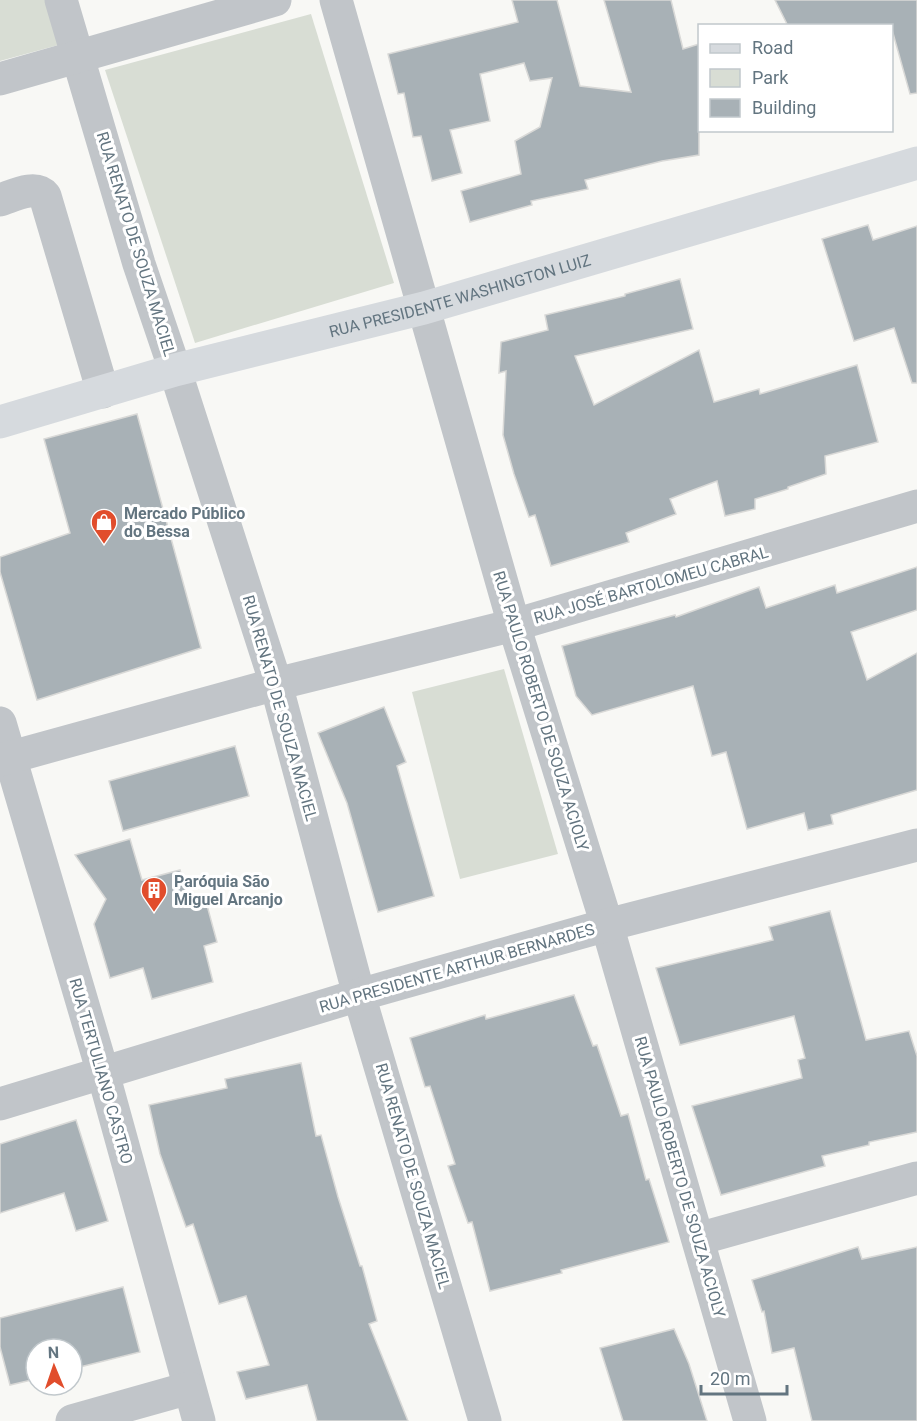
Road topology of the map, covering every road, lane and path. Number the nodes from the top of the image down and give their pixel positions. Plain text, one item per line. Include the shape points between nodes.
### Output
1 (61, 0) edge
2 (274, 0) edge
3 (336, 0) edge
4 (78, 57) junction
5 (0, 79) edge
6 (917, 163) edge
7 (0, 200) edge
8 (424, 308) junction
9 (176, 370) junction
10 (103, 392) junction
11 (0, 422) edge
12 (917, 506) edge
13 (514, 625) junction
14 (276, 684) junction
15 (0, 723) edge
16 (5, 759) edge
17 (917, 845) edge
18 (607, 925) junction
19 (359, 995) junction
20 (103, 1073) junction
21 (0, 1104) edge
22 (917, 1178) edge
23 (698, 1239) junction
24 (189, 1388) junction
25 (72, 1421) edge
26 (199, 1421) edge
27 (485, 1421) edge
28 (750, 1421) edge

1 - 4 street, RUA RENATO DE SOUZA MACIEL
2 - 4 street
3 - 8 street, RUA PAULO ROBERTO DE SOUZA ACIOLY
4 - 5 street
4 - 9 street, RUA RENATO DE SOUZA MACIEL via 139,264
6 - 8 main road, RUA PRESIDENTE WASHINGTON LUIZ
7 - 10 street via 34,190 45,196
8 - 9 main road, RUA PRESIDENTE WASHINGTON LUIZ
8 - 13 street, RUA PAULO ROBERTO DE SOUZA ACIOLY
9 - 10 main road, RUA PRESIDENTE WASHINGTON LUIZ
9 - 14 street, RUA RENATO DE SOUZA MACIEL
10 - 11 main road, RUA PRESIDENTE WASHINGTON LUIZ
12 - 13 street, RUA JOSÉ BARTOLOMEU CABRAL
13 - 14 street, RUA JOSÉ BARTOLOMEU CABRAL
13 - 18 street, RUA PAULO ROBERTO DE SOUZA ACIOLY
14 - 16 street, RUA JOSÉ BARTOLOMEU CABRAL
14 - 19 street, RUA RENATO DE SOUZA MACIEL
15 - 16 street, RUA TERTULIANO CASTRO
16 - 20 street, RUA TERTULIANO CASTRO
17 - 18 street, RUA PRESIDENTE ARTHUR BERNARDES
18 - 19 street, RUA PRESIDENTE ARTHUR BERNARDES
18 - 23 street, RUA PAULO ROBERTO DE SOUZA ACIOLY
19 - 20 street, RUA PRESIDENTE ARTHUR BERNARDES
19 - 27 street, RUA RENATO DE SOUZA MACIEL
20 - 21 street, RUA PRESIDENTE ARTHUR BERNARDES
20 - 24 street, RUA TERTULIANO CASTRO
22 - 23 street
23 - 28 street, RUA PAULO ROBERTO DE SOUZA ACIOLY
24 - 25 street
24 - 26 street, RUA TERTULIANO CASTRO

